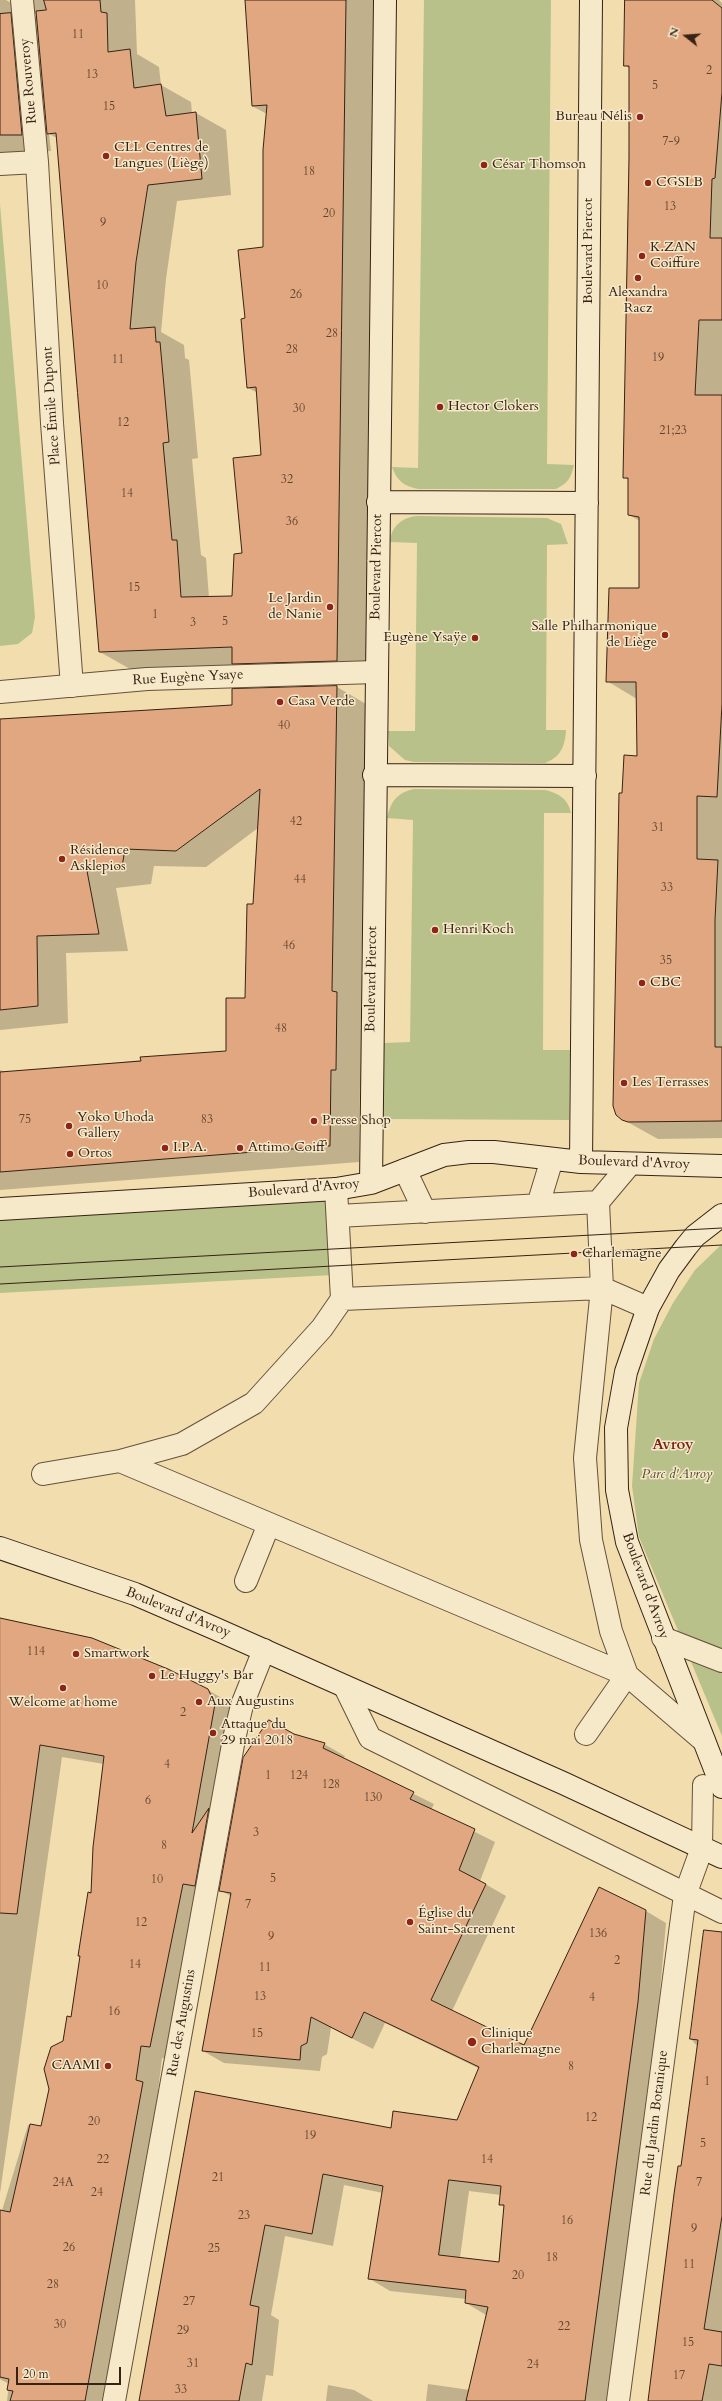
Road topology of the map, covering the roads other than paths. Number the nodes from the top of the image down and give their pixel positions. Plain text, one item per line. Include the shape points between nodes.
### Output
1 (22, 0) edge
2 (385, 0) edge
3 (591, 0) edge
4 (37, 162) junction
5 (0, 164) edge
6 (378, 502) junction
7 (587, 503) junction
8 (376, 672) junction
9 (72, 686) junction
10 (0, 692) edge
11 (374, 775) junction
12 (585, 776) junction
13 (552, 1160) junction
14 (581, 1162) junction
15 (630, 1164) junction
16 (722, 1166) edge
17 (406, 1170) junction
18 (371, 1183) junction
19 (336, 1189) junction
20 (598, 1202) junction
21 (538, 1205) junction
22 (0, 1210) edge
23 (425, 1212) junction
24 (722, 1215) edge
25 (338, 1216) junction
26 (602, 1288) junction
27 (342, 1299) junction
28 (648, 1308) junction
29 (120, 1461) junction
30 (43, 1474) dead end
31 (269, 1524) junction
32 (2, 1550) edge
33 (246, 1581) dead end
34 (663, 1638) junction
35 (264, 1650) junction
36 (722, 1661) edge
37 (627, 1675) junction
38 (345, 1687) junction
39 (586, 1734) dead end
40 (704, 1741) junction
41 (712, 1786) edge
42 (702, 1848) junction
43 (722, 1856) edge
44 (685, 1895) junction
45 (722, 1912) edge
46 (114, 2401) edge
47 (618, 2401) edge

1 - 4 street, Rue Rouveroy
2 - 6 street, Boulevard Piercot
3 - 7 street, Boulevard Piercot
4 - 5 street
4 - 9 street, Place Émile Dupont via 52,423
6 - 7 street, Boulevard Piercot
6 - 8 street, Boulevard Piercot
7 - 12 street, Boulevard Piercot
8 - 9 street, Rue Eugène Ysaye via 147,678
8 - 11 street, Boulevard Piercot
9 - 10 street, Rue Eugène Ysaye
11 - 12 street
11 - 18 street, Boulevard Piercot
12 - 14 street, Boulevard Piercot
13 - 14 street, Boulevard d'Avroy
13 - 17 street, Boulevard d'Avroy via 494,1152 469,1152 444,1155
13 - 21 street
14 - 15 street, Boulevard d'Avroy
15 - 16 street, Boulevard d'Avroy
15 - 20 street
17 - 18 street, Boulevard d'Avroy
17 - 23 street
18 - 19 street, Boulevard d'Avroy
19 - 22 street, Boulevard d'Avroy
19 - 25 street
20 - 21 street
20 - 26 street
21 - 23 street
23 - 25 street
24 - 28 street, Boulevard d'Avroy via 690,1242 669,1270
25 - 27 street
26 - 27 street
26 - 28 street
26 - 37 street via 585,1458 591,1540 611,1631
27 - 29 street via 322,1328 254,1402 182,1444
28 - 34 street, Boulevard d'Avroy via 626,1372 616,1428 617,1490 628,1542
29 - 30 street
29 - 31 street
31 - 33 street
31 - 37 street
32 - 35 street, Boulevard d'Avroy via 135,1594
34 - 36 street
34 - 40 street, Boulevard d'Avroy
35 - 38 street, Boulevard d'Avroy
35 - 46 street, Rue des Augustins via 242,1705 234,1739
37 - 39 street
37 - 40 street
38 - 42 street, Boulevard d'Avroy via 552,1778
38 - 44 street via 370,1738
40 - 41 street, Boulevard d'Avroy
41 - 42 lane, Boulevard d'Avroy
42 - 43 street, Boulevard d'Avroy
42 - 44 street, Rue du Jardin Botanique
44 - 45 street
44 - 47 street, Rue du Jardin Botanique

